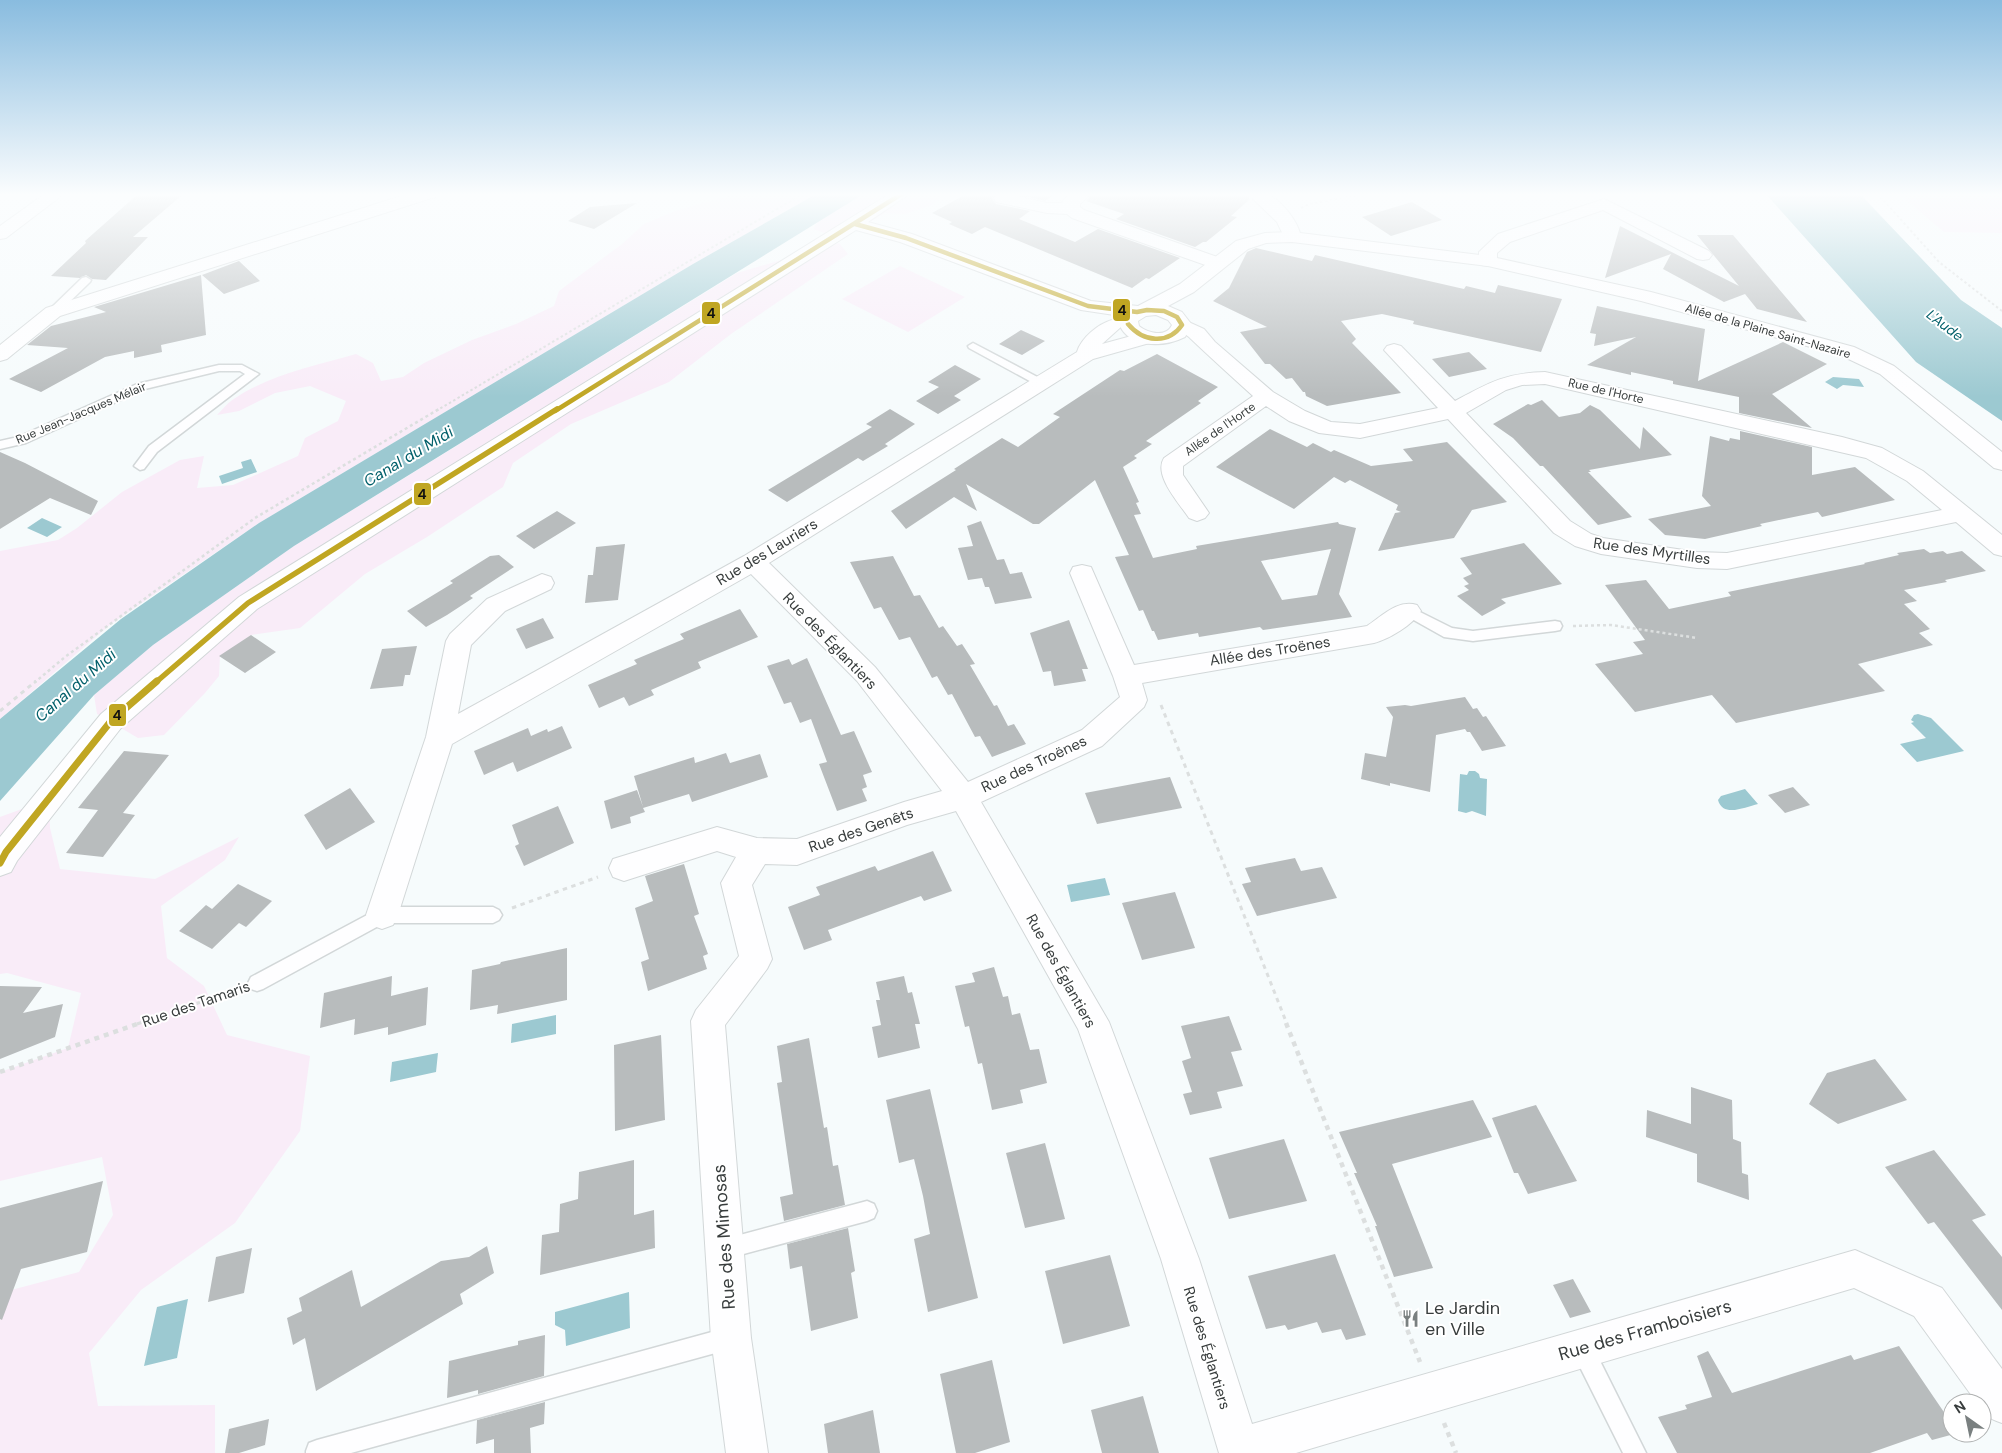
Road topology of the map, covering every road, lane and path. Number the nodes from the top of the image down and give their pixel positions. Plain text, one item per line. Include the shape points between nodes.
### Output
1 (215, 261) edge
2 (689, 261) edge
3 (797, 261) edge
4 (967, 261) edge
5 (1212, 261) edge
6 (1221, 261) edge
7 (1488, 261) edge
8 (1937, 261) edge
9 (1218, 263) junction
10 (86, 280) dead end
11 (1187, 288) junction
12 (1088, 306) junction
13 (2002, 311) edge
14 (53, 312) junction
15 (1131, 318) junction
16 (1182, 323) junction
17 (1146, 338) junction
18 (1166, 338) junction
19 (974, 346) dead end
20 (1208, 346) junction
21 (1394, 350) dead end
22 (0, 355) edge
23 (1086, 355) junction
24 (1041, 383) junction
25 (1266, 396) junction
26 (1451, 412) junction
27 (0, 445) edge
28 (2002, 463) edge
29 (140, 466) dead end
30 (1197, 513) dead end
31 (1960, 514) junction
32 (2002, 548) edge
33 (753, 562) junction
34 (1082, 572) dead end
35 (542, 584) dead end
36 (1408, 611) joint
37 (1555, 626) joint
38 (1697, 638) dead end
39 (1137, 674) junction
40 (0, 711) edge
41 (440, 737) junction
42 (963, 797) junction
43 (757, 851) junction
44 (0, 863) edge
45 (624, 868) joint
46 (382, 915) junction
47 (493, 915) joint
48 (257, 983) joint
49 (0, 1072) edge
50 (867, 1211) dead end
51 (725, 1249) junction
52 (731, 1338) junction
53 (1582, 1349) junction
54 (1432, 1392) junction
55 (2002, 1403) edge
56 (317, 1451) dead end
57 (1239, 1451) edge
58 (747, 1453) edge
59 (1456, 1453) edge
60 (1635, 1453) edge

1 - 14 street
2 - 40 path via 255,518 65,657
3 - 44 street via 248,603 111,721
4 - 12 street
5 - 9 street
6 - 9 street, Rue des Lauriers
7 - 28 street, Allée de la Plaine Saint-Nazaire via 1644,296 1846,351 1887,370
8 - 13 path
9 - 11 street, Rue des Lauriers
10 - 14 lane
11 - 15 street, Rue des Lauriers
11 - 16 street
12 - 15 street
12 - 15 street
14 - 22 street
15 - 16 street, Rue de l'Horte via 1164,311
15 - 17 street via 1133,332
15 - 23 street, Rue des Lauriers via 1089,346
16 - 18 street via 1178,333
16 - 20 street, Rue de l'Horte
17 - 18 street, Rue des Lauriers
17 - 23 street, Rue des Lauriers
18 - 20 street, Rue de l'Horte
19 - 24 lane
20 - 25 street, Rue de l'Horte
21 - 26 street, Rue des Myrtilles
23 - 24 street, Rue des Lauriers
24 - 33 street, Rue des Lauriers
25 - 26 street, Rue de l'Horte via 1298,416 1327,428 1360,431
25 - 30 street, Allée de l'Horte via 1172,463 1172,475
26 - 31 street, Rue de l'Horte via 1520,378 1545,378 1874,453 1915,476
26 - 31 street, Rue des Myrtilles via 1562,527 1601,546 1697,560 1727,561
27 - 29 lane, Rue Jean-Jacques Mélair via 22,440 141,386 219,368 242,368 253,374 153,449
31 - 32 street, Rue de l'Horte
33 - 41 street, Rue des Lauriers
33 - 42 street, Rue des Églantiers via 866,674
34 - 39 street, Rue des Troënes
35 - 41 street via 496,605 459,641
36 - 37 lane via 1449,633 1473,636
36 - 39 street, Allée des Troënes via 1374,634
37 - 38 path via 1611,625
39 - 42 street, Rue des Troënes via 1134,700 1092,738
39 - 54 path
41 - 46 street
42 - 43 street, Rue des Genêts via 797,852
42 - 57 street, Rue des Églantiers via 1092,1022 1180,1259
43 - 45 street, Rue des Genêts via 717,839
43 - 51 street, Rue des Mimosas via 736,884 756,960 708,1021
45 - 47 path
46 - 47 lane, Rue des Tamaris
46 - 48 lane, Rue des Tamaris
48 - 49 path, Rue des Tamaris
50 - 51 lane
51 - 52 street, Rue des Mimosas
52 - 56 lane
52 - 58 street, Rue des Mimosas
53 - 54 street, Rue des Framboisiers
53 - 55 street, Rue des Framboisiers via 1855,1269 1928,1302
53 - 60 lane
54 - 57 street, Rue des Framboisiers
54 - 59 path

